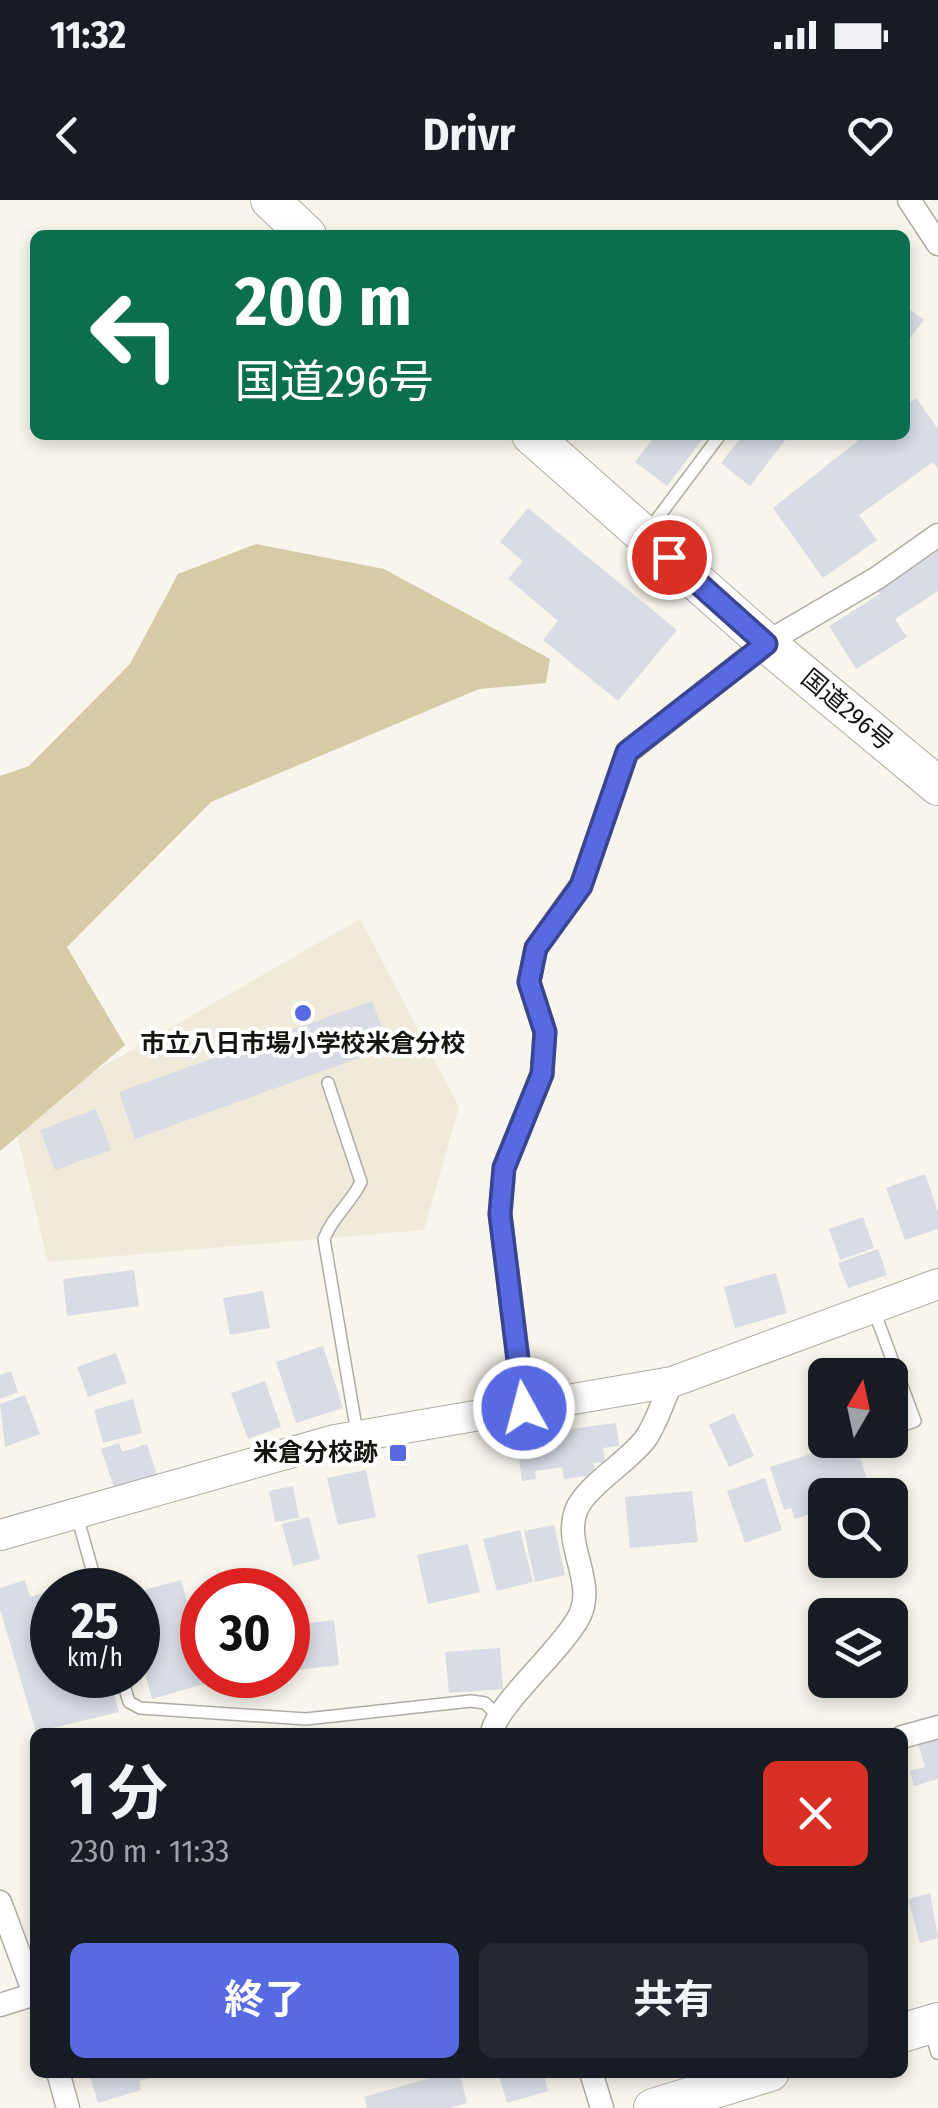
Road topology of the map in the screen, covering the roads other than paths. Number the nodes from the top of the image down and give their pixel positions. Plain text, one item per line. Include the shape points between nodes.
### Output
1 (270, 200) edge
2 (909, 200) edge
3 (301, 230) edge
4 (938, 244) edge
5 (537, 440) edge
6 (716, 440) edge
7 (938, 535) edge
8 (644, 536) junction
9 (766, 644) junction
10 (938, 786) edge
11 (328, 1082) dead end
12 (938, 1284) edge
13 (873, 1308) junction
14 (892, 1358) edge
15 (672, 1382) junction
16 (908, 1401) edge
17 (524, 1408) junction
18 (908, 1423) edge
19 (357, 1436) junction
20 (76, 1512) junction
21 (0, 1535) edge
22 (92, 1568) edge
23 (128, 1698) edge
24 (494, 1723) edge
25 (938, 1726) edge
26 (908, 1735) edge
27 (0, 1902) edge
28 (30, 1981) edge
29 (30, 1995) edge
30 (0, 2004) edge
31 (60, 2078) edge
32 (592, 2078) edge
33 (750, 2078) edge
34 (68, 2108) edge
35 (602, 2108) edge
36 (653, 2108) edge

1 - 3 highway
2 - 4 street
5 - 8 highway, 国道296号
6 - 8 lane
7 - 9 street
8 - 9 highway, 国道296号
9 - 10 highway, 国道296号
9 - 17 street via 627,752 581,886 536,948 529,982 545,1032 542,1074 504,1168 500,1214
11 - 19 lane via 362,1182 324,1239
12 - 13 street
13 - 14 lane
13 - 15 street
15 - 17 street
15 - 24 street via 646,1438 576,1508 573,1530 586,1602
16 - 18 lane via 915,1420
17 - 19 street
19 - 20 street
20 - 21 street
20 - 22 lane
23 - 24 lane via 140,1708 306,1719 471,1701 485,1703
25 - 26 street
27 - 28 street
29 - 30 street
31 - 34 street
32 - 35 street
33 - 36 highway

